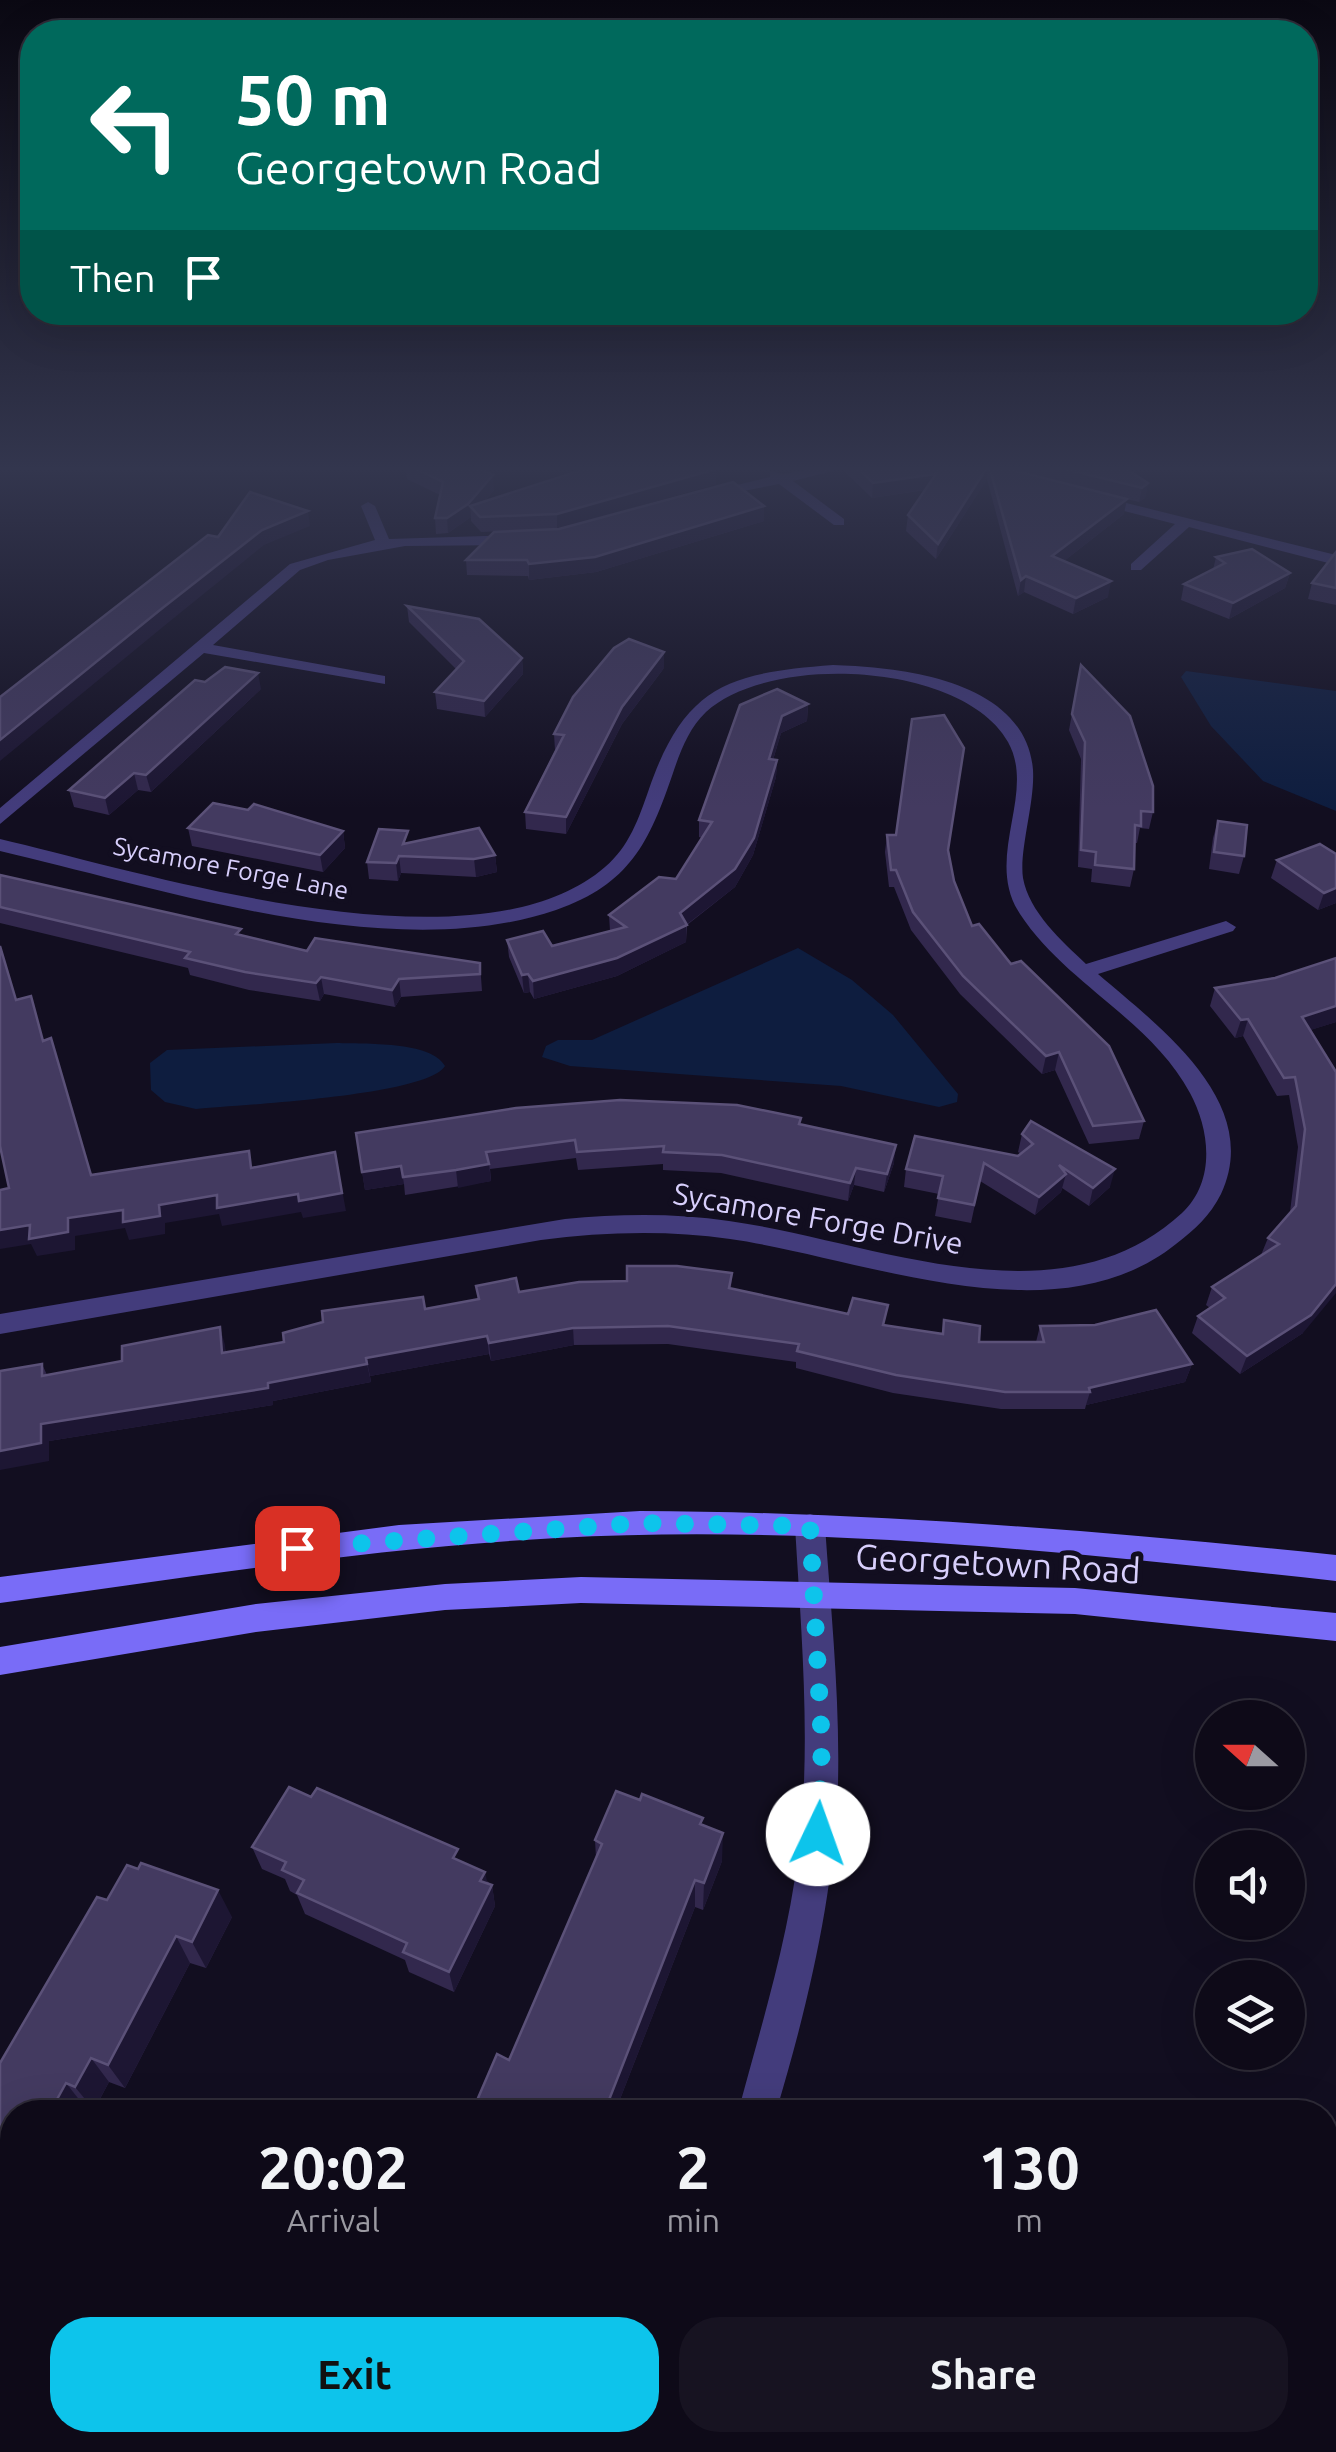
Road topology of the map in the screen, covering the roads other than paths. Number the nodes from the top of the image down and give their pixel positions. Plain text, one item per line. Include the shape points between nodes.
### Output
1 (279, 580) edge
2 (197, 647) junction
3 (379, 680) dead end
4 (0, 818) edge
5 (0, 846) edge
6 (1226, 926) dead end
7 (1084, 971) junction
8 (0, 1324) edge
9 (810, 1526) junction
10 (1336, 1568) edge
11 (0, 1590) edge
12 (814, 1593) junction
13 (1336, 1627) edge
14 (0, 1661) edge
15 (760, 2100) edge

1 - 2 street
2 - 3 street
2 - 4 street
5 - 7 street, Sycamore Forge Lane via 324,915 443,922 510,916 581,892 628,856 678,734 710,700 790,672 878,672 959,694 990,712 1016,740 1024,771 1016,891 1034,920
6 - 7 street
7 - 8 street, Sycamore Forge Drive via 1187,1070 1219,1140 1217,1171 1200,1210 1153,1250 1101,1271 988,1279 732,1231 604,1225
9 - 10 main road, Georgetown Road via 1048,1538
9 - 11 main road, Georgetown Road via 640,1523 447,1534 324,1544
9 - 12 street
12 - 13 main road, Georgetown Road via 1075,1602
12 - 14 main road, Georgetown Road via 580,1590 445,1597 256,1618
12 - 15 street via 822,1744 818,1834 801,1947

